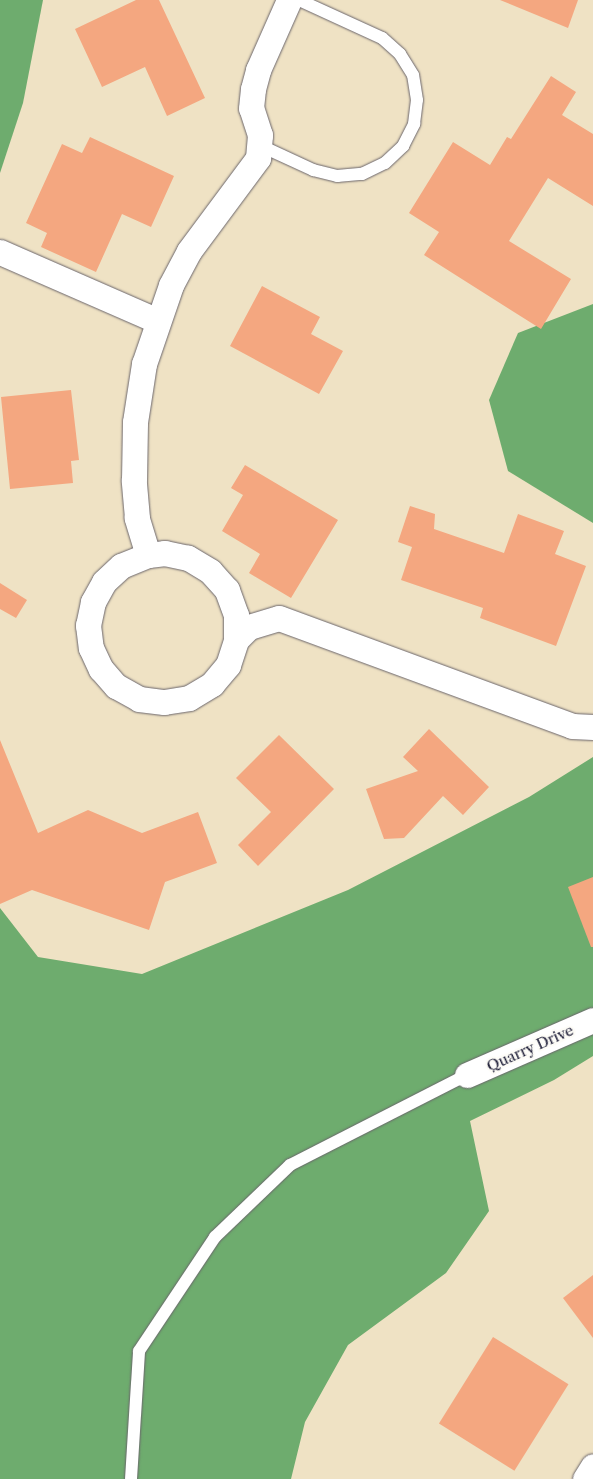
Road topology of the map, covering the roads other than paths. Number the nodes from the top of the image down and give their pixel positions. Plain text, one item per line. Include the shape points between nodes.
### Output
1 (289, 0) edge
2 (299, 0) edge
3 (259, 145) junction
4 (0, 252) edge
5 (158, 321) junction
6 (148, 556) junction
7 (236, 640) junction
8 (593, 727) edge
9 (593, 1020) edge
10 (467, 1075) joint
11 (593, 1466) edge
12 (131, 1479) edge
13 (585, 1479) edge

1 - 3 street via 253,89 251,108 260,135
2 - 3 lane via 382,38 400,54 413,75 417,100 414,124 403,146 385,163 362,174 337,176 313,170
3 - 5 street via 258,158 189,251
4 - 5 street
5 - 6 street via 144,364 136,422 137,518
6 - 7 street via 165,554 188,558 210,571 227,590 236,615
6 - 7 street via 121,566 104,582 92,602 88,625 91,648 101,669 116,686 147,700 164,702 189,698 212,684 228,665
7 - 8 street via 249,627 279,618 572,726
9 - 10 street, Quarry Drive
10 - 12 lane via 290,1165 215,1237 139,1351
11 - 13 street

